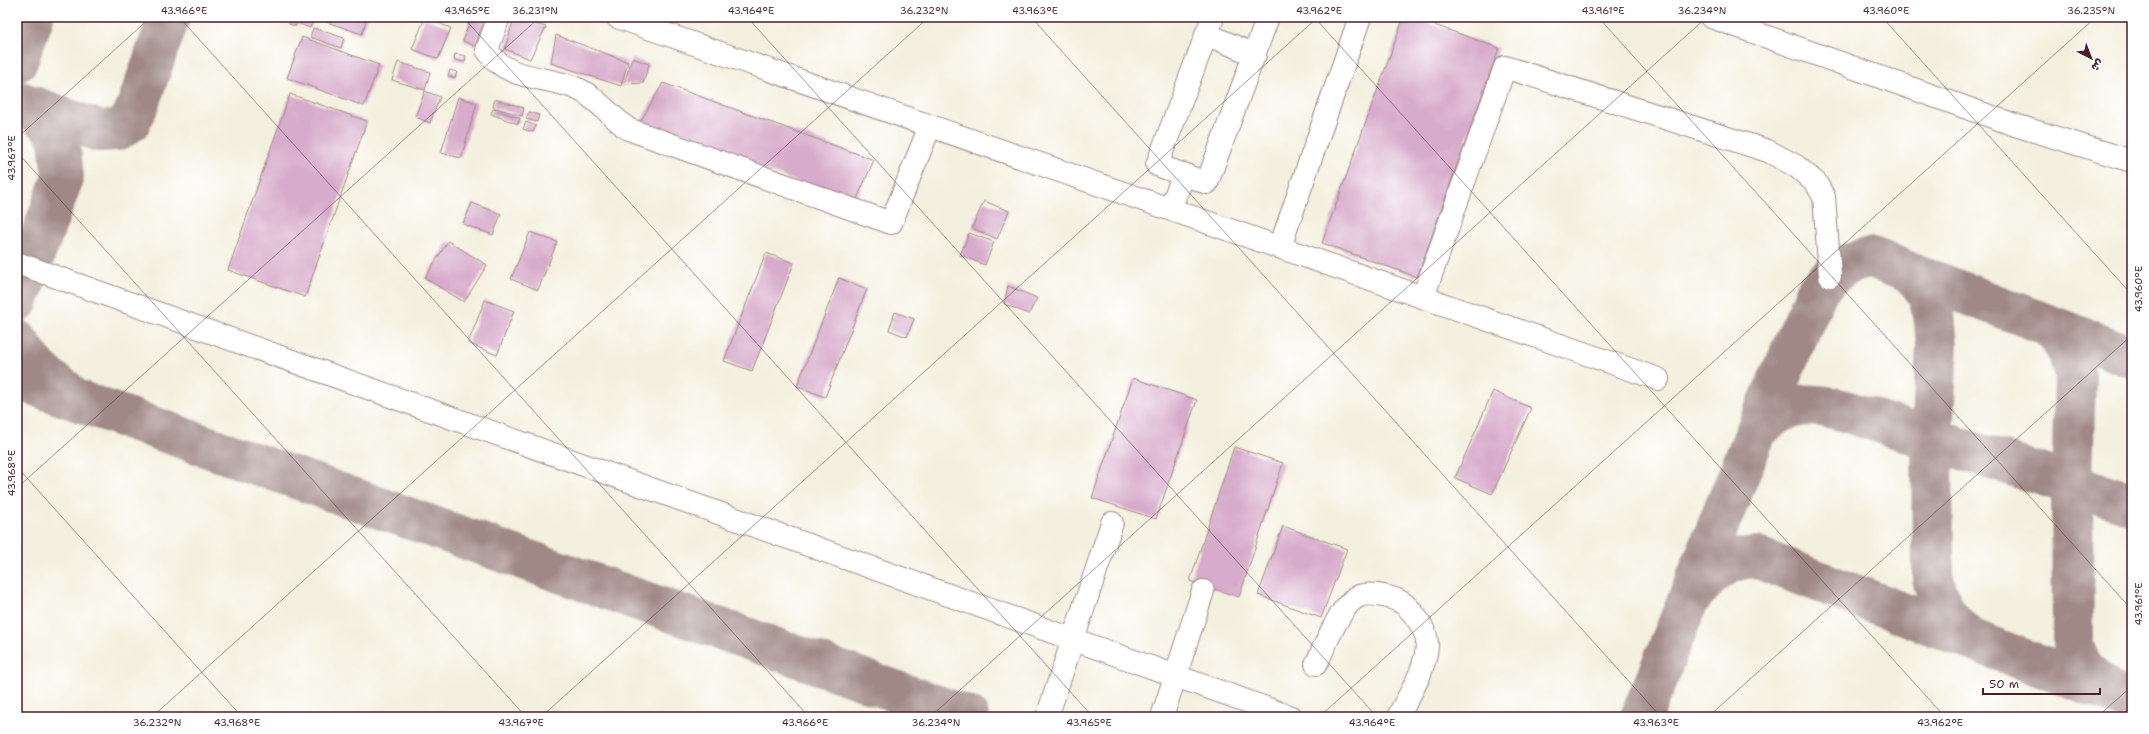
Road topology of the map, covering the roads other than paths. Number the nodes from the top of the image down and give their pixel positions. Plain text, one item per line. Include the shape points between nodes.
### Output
1 (499, 17) edge
2 (617, 17) edge
3 (1268, 17) edge
4 (1360, 17) edge
5 (1712, 17) edge
6 (648, 22) edge
7 (1741, 22) edge
8 (1210, 26) edge
9 (1255, 55) junction
10 (930, 126) junction
11 (2132, 161) edge
12 (1184, 174) junction
13 (1170, 209) junction
14 (1280, 247) junction
15 (17, 263) edge
16 (1830, 276) dead end
17 (1423, 297) junction
18 (1658, 379) dead end
19 (1112, 523) dead end
20 (1204, 590) dead end
21 (1072, 638) junction
22 (1316, 664) dead end
23 (1176, 676) junction
24 (1047, 717) edge
25 (1162, 717) edge
26 (1291, 717) edge
27 (1398, 717) edge

1 - 10 street via 487,50 494,61 509,70 578,89 628,129 891,223
2 - 6 street
3 - 9 street
4 - 14 street
5 - 7 street
6 - 10 street
7 - 11 street via 2015,125
8 - 9 street
8 - 12 street via 1157,165
9 - 12 street via 1208,183
10 - 13 street
12 - 13 street
13 - 14 street
14 - 17 street
15 - 21 street
16 - 17 street via 1824,196 1816,183 1796,166 1768,151 1505,67
17 - 18 street
19 - 21 street
20 - 23 street
21 - 23 street
21 - 24 street
22 - 27 street via 1344,608 1358,596 1379,594 1404,604 1419,622 1427,642 1424,661
23 - 25 street
23 - 26 street

